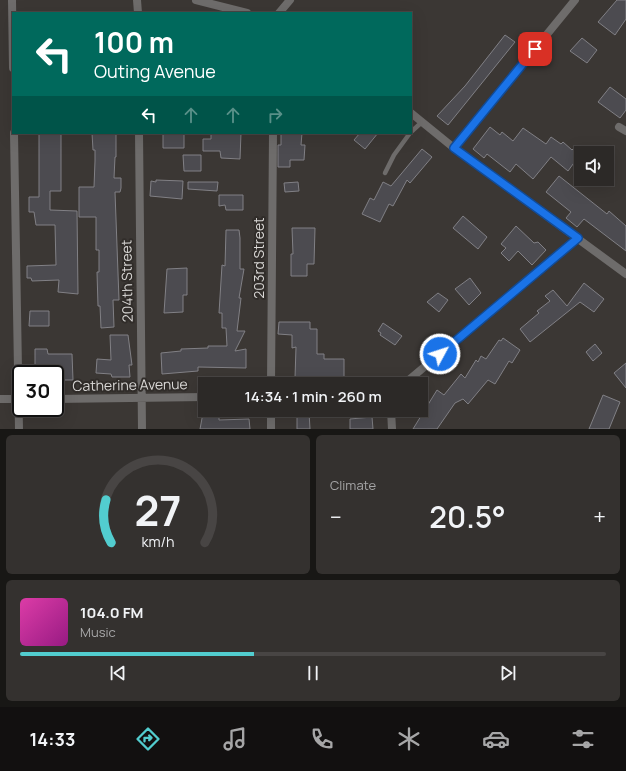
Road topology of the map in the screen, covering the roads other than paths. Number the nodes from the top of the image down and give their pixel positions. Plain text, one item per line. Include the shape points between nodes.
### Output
1 (12, 0) edge
2 (137, 0) edge
3 (196, 0) edge
4 (290, 0) edge
5 (575, 0) edge
6 (12, 12) edge
7 (138, 12) edge
8 (243, 12) edge
9 (280, 12) edge
10 (412, 114) edge
11 (422, 122) junction
12 (412, 130) edge
13 (14, 134) edge
14 (139, 134) edge
15 (273, 134) edge
16 (409, 134) edge
17 (454, 148) junction
18 (385, 173) dead end
19 (578, 238) junction
20 (626, 274) edge
21 (19, 365) edge
22 (271, 377) edge
23 (412, 377) edge
24 (198, 397) edge
25 (142, 398) junction
26 (0, 399) edge
27 (12, 399) edge
28 (64, 399) edge
29 (19, 417) edge
30 (271, 417) edge
31 (391, 417) edge
32 (19, 429) edge
33 (142, 429) edge
34 (271, 429) edge
35 (392, 429) edge

1 - 6 street
2 - 7 street
3 - 8 street
4 - 9 street
5 - 17 street
10 - 11 street
11 - 12 lane
11 - 17 street
13 - 21 street
14 - 25 street, 204th Street
15 - 22 street, 203rd Street
16 - 18 lane
17 - 19 street
19 - 20 street
19 - 23 street
24 - 25 street, Catherine Avenue
25 - 28 street, Catherine Avenue
25 - 33 street, 204th Street
26 - 27 street
29 - 32 street
30 - 34 street
31 - 35 street

